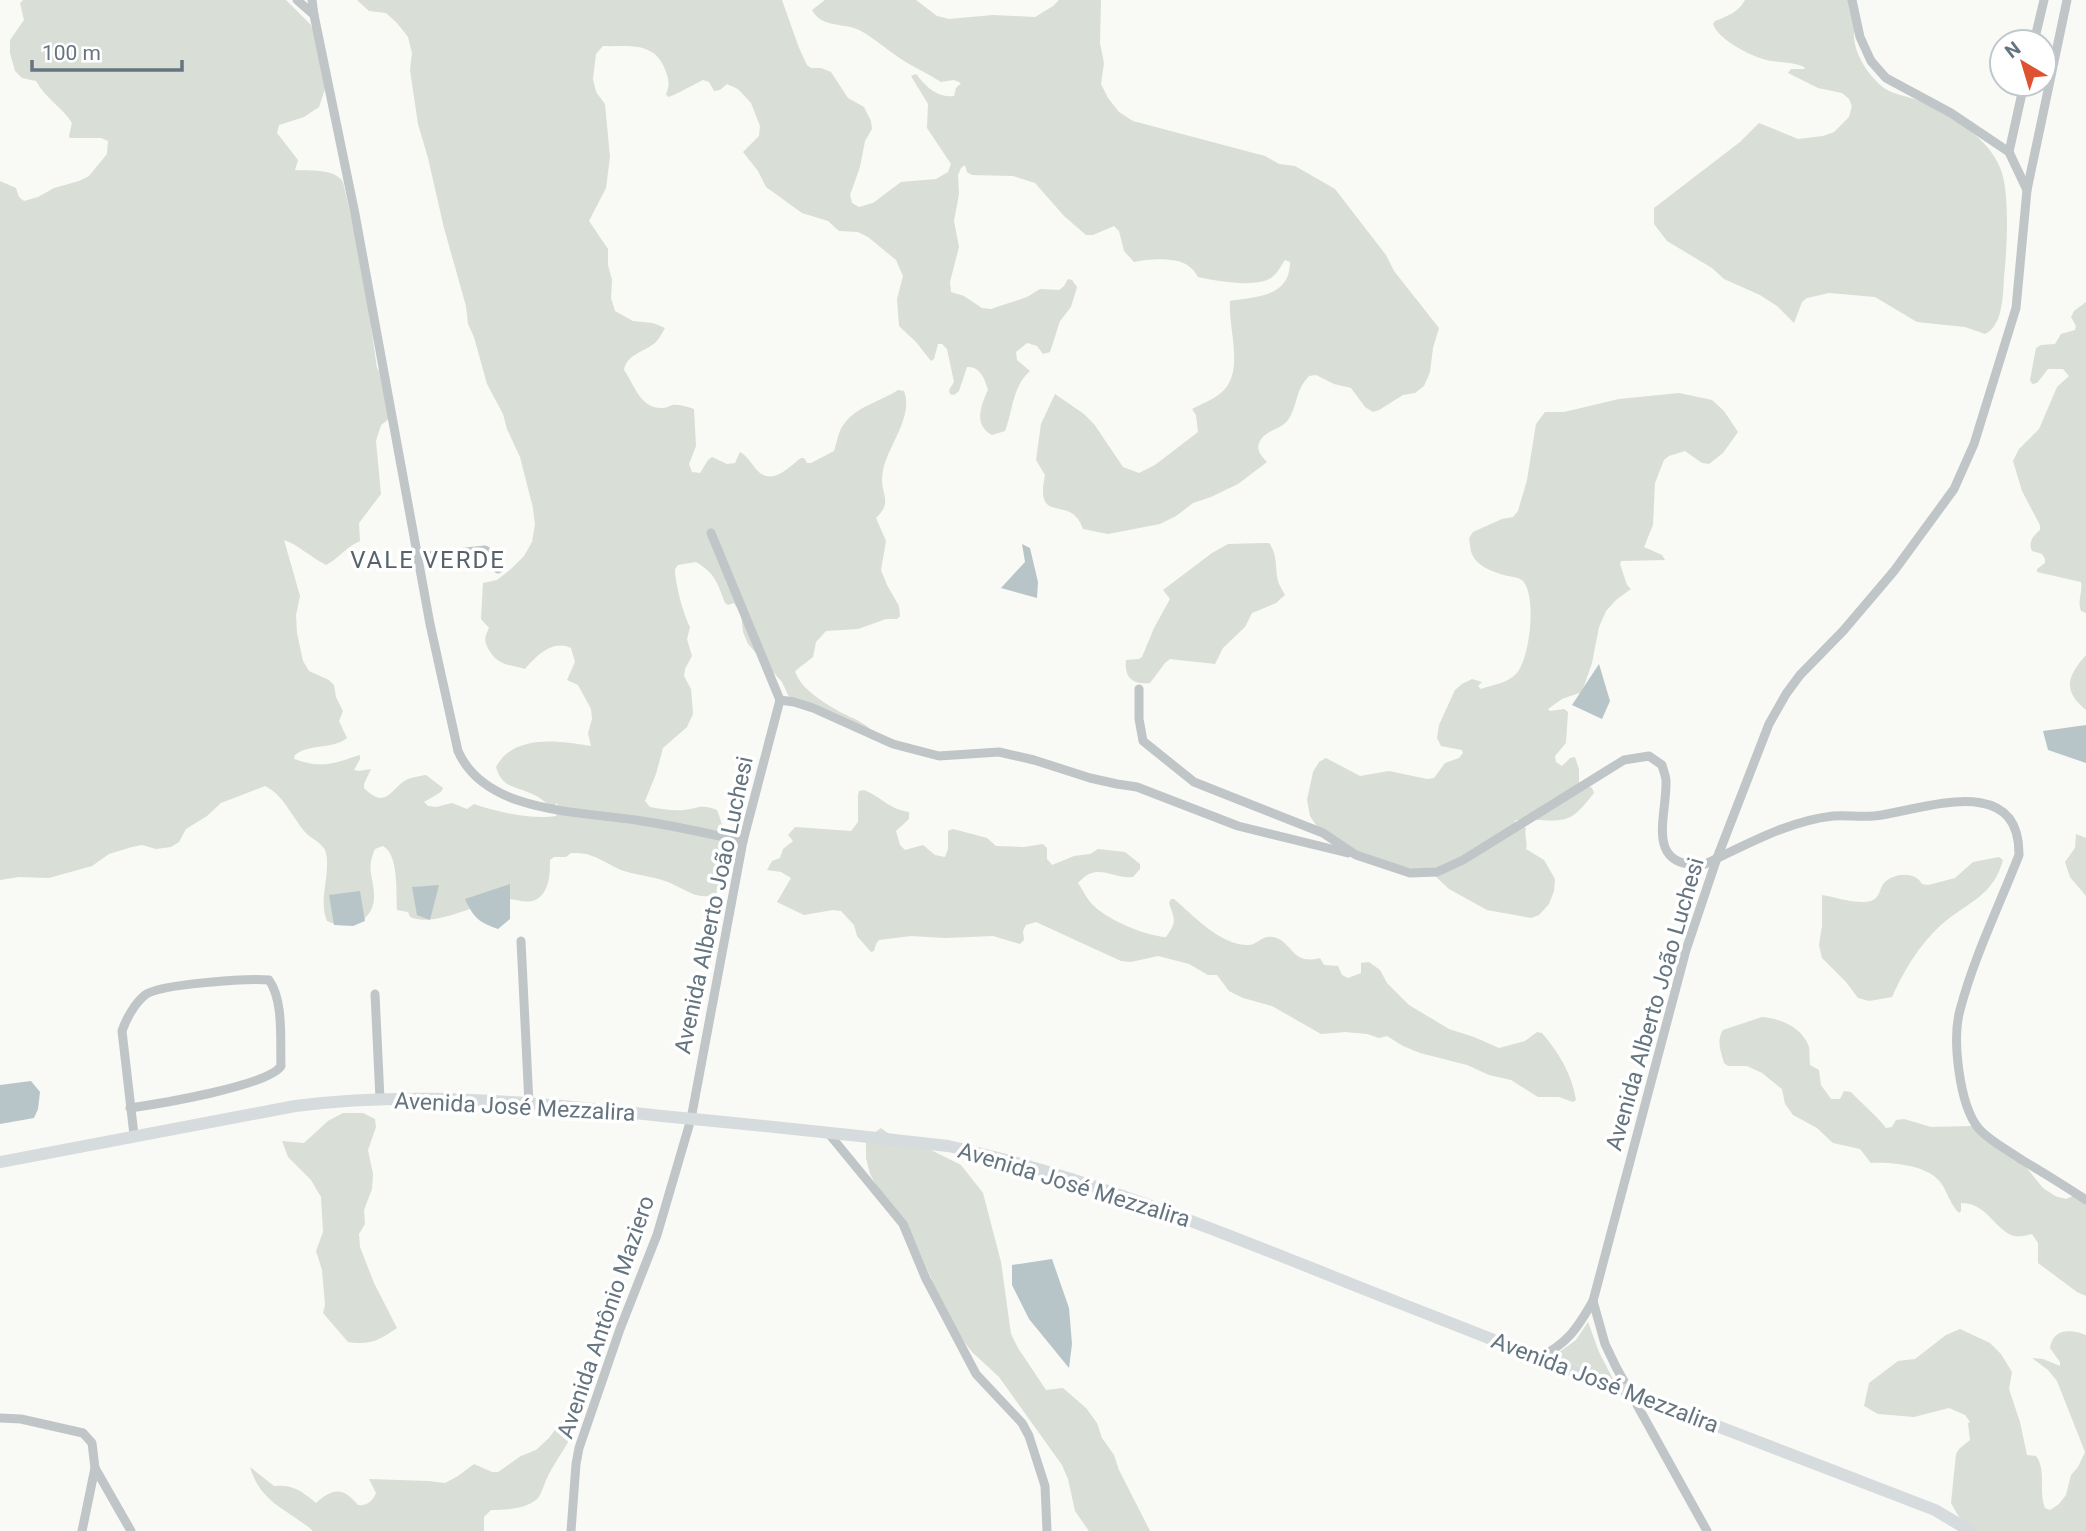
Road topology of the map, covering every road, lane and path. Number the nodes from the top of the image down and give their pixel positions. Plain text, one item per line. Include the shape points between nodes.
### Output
1 (297, 0) edge
2 (312, 0) edge
3 (1852, 0) edge
4 (2044, 0) edge
5 (2067, 0) edge
6 (314, 15) junction
7 (2037, 28) edge
8 (2021, 98) edge
9 (2009, 152) junction
10 (2028, 190) junction
11 (711, 533) dead end
12 (418, 557) junction
13 (498, 569) dead end
14 (1139, 689) dead end
15 (780, 700) junction
16 (743, 841) junction
17 (1356, 855) junction
18 (1717, 858) junction
19 (522, 941) dead end
20 (374, 994) dead end
21 (380, 1099) junction
22 (529, 1104) junction
23 (131, 1108) junction
24 (691, 1119) junction
25 (829, 1134) junction
26 (134, 1135) junction
27 (0, 1162) edge
28 (2086, 1200) edge
29 (1593, 1301) junction
30 (1538, 1358) junction
31 (1628, 1392) junction
32 (0, 1418) edge
33 (95, 1468) junction
34 (82, 1531) edge
35 (131, 1531) edge
36 (571, 1531) edge
37 (1047, 1531) edge
38 (1707, 1531) edge
39 (1970, 1531) edge

1 - 6 street
2 - 6 street
3 - 9 street via 1860,37 1871,61 1886,78 1951,113
4 - 7 street
5 - 10 street, Avenida Alberto João Luchesi
6 - 12 street
8 - 9 street
9 - 10 street
10 - 18 street, Avenida Alberto João Luchesi via 2016,308 1974,444 1954,489 1894,571 1786,694 1769,724
11 - 15 street
12 - 13 street via 485,550
12 - 16 street via 458,751 479,780 508,797 548,808
14 - 17 street via 1143,741 1194,782 1323,833
15 - 16 street, Avenida Alberto João Luchesi
15 - 17 street via 813,708 893,744 939,756 999,752 1034,760 1152,791 1238,826
16 - 24 street, Avenida Alberto João Luchesi
17 - 18 street via 1410,873 1437,872 1624,760 1649,756 1662,765 1666,779 1661,830 1669,855 1690,865
18 - 28 street via 1790,825 1832,816 1879,816 1961,800 1988,804 2009,816 2019,836 2019,855 1959,1013 1963,1097 1972,1119 1994,1142
18 - 29 street, Avenida Alberto João Luchesi via 1686,950
19 - 22 street
20 - 21 street
21 - 22 main road, Avenida José Mezzalira
21 - 26 main road, Avenida José Mezzalira via 295,1106
22 - 24 main road, Avenida José Mezzalira
23 - 23 street via 122,1031 144,996 153,990 259,979 276,989 281,1066 277,1072 181,1100
23 - 26 street
24 - 25 main road, Avenida José Mezzalira
24 - 36 street, Avenida Antônio Maziero via 657,1235 579,1448
25 - 30 main road, Avenida José Mezzalira via 948,1146 1037,1170 1193,1220
25 - 37 street via 903,1224 976,1374 1022,1423 1045,1486
26 - 27 main road, Avenida José Mezzalira
29 - 30 street via 1569,1338
29 - 31 street via 1605,1344
30 - 31 main road, Avenida José Mezzalira
31 - 38 street
31 - 39 main road, Avenida José Mezzalira via 1935,1510
32 - 33 street via 83,1433 92,1443
33 - 34 street
33 - 35 street

